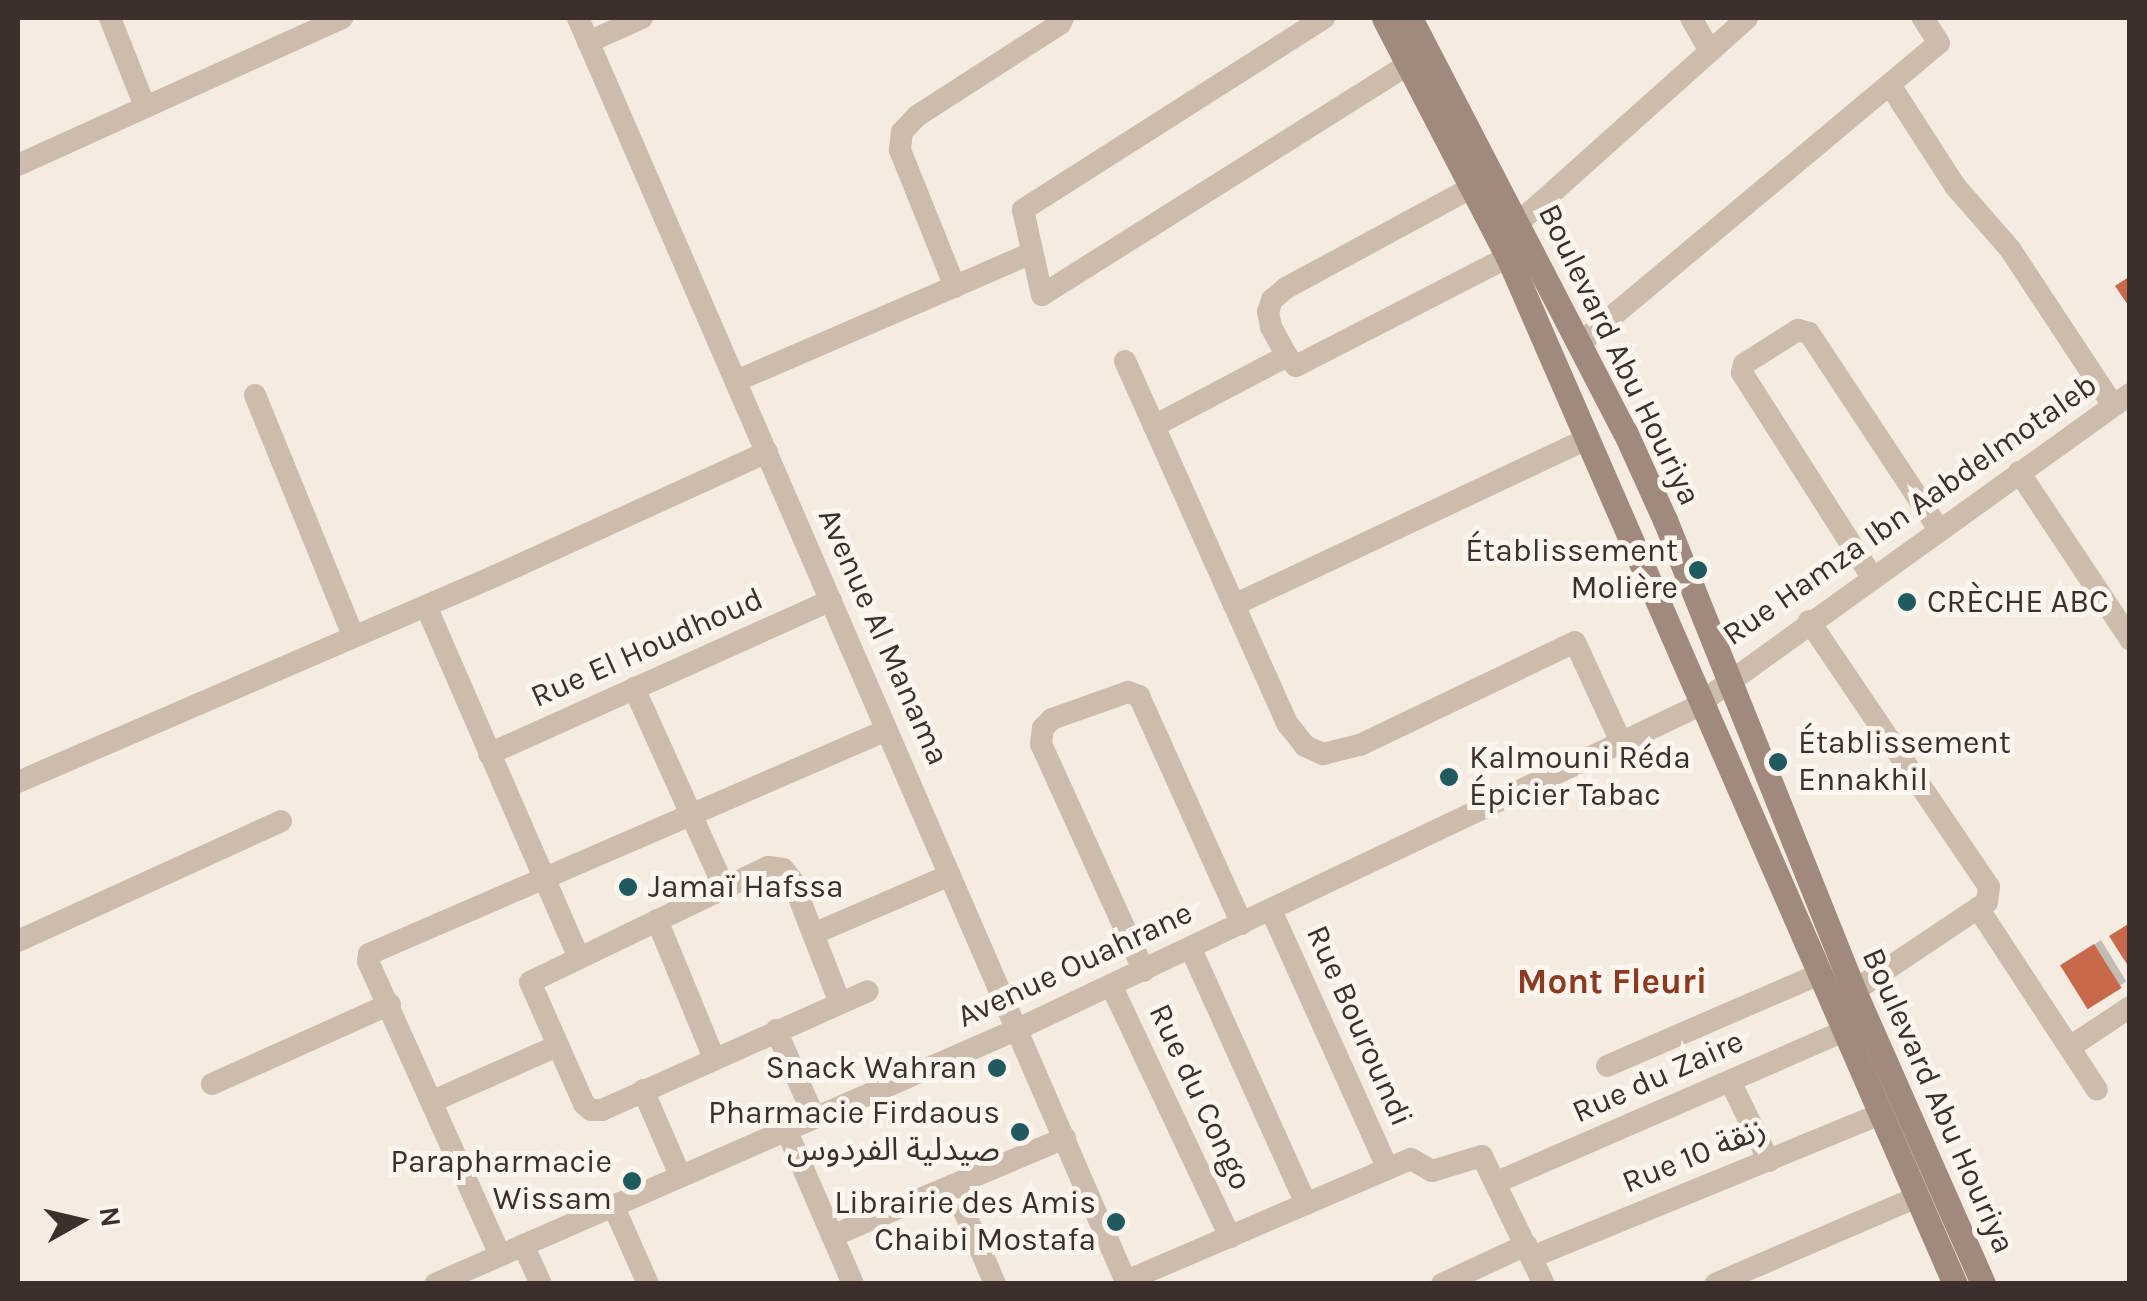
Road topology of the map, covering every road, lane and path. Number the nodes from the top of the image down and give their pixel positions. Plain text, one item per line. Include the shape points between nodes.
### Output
1 (110, 18) edge
2 (342, 18) edge
3 (578, 18) edge
4 (642, 18) edge
5 (1064, 18) edge
6 (1324, 18) edge
7 (1384, 18) edge
8 (1410, 18) edge
9 (1691, 18) edge
10 (1746, 18) edge
11 (1923, 18) edge
12 (588, 42) junction
13 (1710, 51) junction
14 (1408, 64) junction
15 (1890, 85) junction
16 (144, 107) junction
17 (18, 164) edge
18 (1473, 186) junction
19 (1518, 223) junction
20 (1032, 253) junction
21 (1508, 257) junction
22 (955, 287) junction
23 (1578, 344) junction
24 (1287, 356) junction
25 (1125, 360) dead end
26 (736, 381) junction
27 (255, 395) dead end
28 (2122, 400) edge
29 (1154, 426) junction
30 (1590, 438) junction
31 (767, 452) junction
32 (2019, 472) junction
33 (1938, 528) junction
34 (1872, 577) junction
35 (832, 600) junction
36 (1234, 605) junction
37 (426, 606) junction
38 (1809, 622) junction
39 (353, 636) junction
40 (2130, 640) edge
41 (1728, 680) junction
42 (634, 688) junction
43 (1704, 701) junction
44 (887, 730) junction
45 (1621, 742) junction
46 (489, 754) junction
47 (18, 782) edge
48 (1770, 788) junction
49 (1747, 800) junction
50 (693, 816) junction
51 (280, 821) dead end
52 (950, 875) junction
53 (544, 879) junction
54 (722, 885) junction
55 (1978, 908) junction
56 (1271, 910) junction
57 (657, 920) junction
58 (1242, 924) junction
59 (813, 934) junction
60 (18, 941) edge
61 (1191, 949) junction
62 (578, 955) junction
63 (1144, 970) junction
64 (1820, 974) junction
65 (1111, 985) junction
66 (1854, 991) junction
67 (868, 992) dead end
68 (840, 1003) junction
69 (390, 1004) junction
70 (2130, 1007) edge
71 (1018, 1029) junction
72 (776, 1030) junction
73 (1844, 1030) junction
74 (557, 1046) junction
75 (2070, 1047) junction
76 (714, 1058) junction
77 (1607, 1066) dead end
78 (1730, 1081) junction
79 (212, 1084) dead end
80 (643, 1090) junction
81 (2097, 1090) dead end
82 (433, 1101) junction
83 (1880, 1114) junction
84 (814, 1117) junction
85 (786, 1129) junction
86 (1064, 1138) junction
87 (1769, 1160) junction
88 (1388, 1170) junction
89 (680, 1175) junction
90 (1497, 1182) junction
91 (953, 1185) junction
92 (1917, 1197) junction
93 (1306, 1204) junction
94 (614, 1206) junction
95 (832, 1236) junction
96 (1230, 1237) junction
97 (523, 1245) junction
98 (1529, 1251) junction
99 (500, 1255) junction
100 (445, 1281) edge
101 (1947, 1281) edge
102 (1126, 1282) edge
103 (992, 1283) edge
104 (541, 1284) edge
105 (648, 1284) edge
106 (853, 1284) edge
107 (1442, 1284) edge
108 (1544, 1284) edge
109 (1716, 1284) edge
110 (1983, 1284) edge

1 - 16 street
2 - 16 street
3 - 12 street, Avenue Al Manama
4 - 12 street
5 - 22 street via 902,132 900,150
6 - 20 street via 1023,210
7 - 14 main road, Boulevard Abu Houriya
8 - 19 main road, Boulevard Abu Houriya
9 - 13 street
10 - 13 street
11 - 15 street via 1939,42
12 - 26 street, Avenue Al Manama
13 - 19 street
14 - 18 main road, Boulevard Abu Houriya
14 - 20 street via 1042,295
15 - 23 street
15 - 28 street via 1955,186 2010,248
16 - 17 street
18 - 21 main road, Boulevard Abu Houriya
18 - 24 street via 1272,300 1271,327
19 - 23 main road, Boulevard Abu Houriya
20 - 22 street
21 - 24 street via 1298,365
21 - 30 main road, Boulevard Abu Houriya
22 - 26 street
23 - 41 main road, Boulevard Abu Houriya via 1665,520
24 - 29 street
25 - 29 street
26 - 31 street, Avenue Al Manama
27 - 39 street
28 - 32 street, Rue Hamza Ibn Aabdelmotaleb
29 - 36 street
30 - 36 street
30 - 43 main road, Boulevard Abu Houriya
31 - 35 street, Avenue Al Manama
31 - 37 street
32 - 33 street, Rue Hamza Ibn Aabdelmotaleb
32 - 40 street
33 - 34 street, Rue Hamza Ibn Aabdelmotaleb
33 - 34 street via 1808,333 1798,330 1744,364 1742,373
34 - 38 street, Rue Hamza Ibn Aabdelmotaleb
35 - 42 street, Rue El Houdhoud
35 - 44 street, Avenue Al Manama
36 - 45 street via 1287,723 1304,746 1323,754 1360,745 1575,642
37 - 39 street
37 - 46 street
38 - 41 street, Rue Hamza Ibn Aabdelmotaleb
38 - 55 street via 1989,887 1987,902
39 - 47 street
41 - 43 street, Avenue Ouahrane
41 - 48 main road, Boulevard Abu Houriya
42 - 46 street, Rue El Houdhoud
42 - 50 street
43 - 45 street, Avenue Ouahrane
43 - 49 main road, Boulevard Abu Houriya
44 - 50 street
44 - 52 street, Avenue Al Manama
45 - 56 street, Avenue Ouahrane
46 - 53 street
48 - 49 main road
48 - 66 main road, Boulevard Abu Houriya
49 - 64 main road, Boulevard Abu Houriya
50 - 53 street
50 - 54 street
51 - 60 street
52 - 59 street
52 - 71 street, Avenue Al Manama
53 - 62 street
53 - 69 street via 374,948 368,962
54 - 57 street
54 - 59 street via 768,866 783,869
55 - 66 street
55 - 75 street
56 - 58 street, Avenue Ouahrane
56 - 88 street, Rue Bouroundi
57 - 62 street
57 - 76 street
58 - 61 street, Avenue Ouahrane
58 - 63 street via 1139,696 1128,692 1052,719 1041,744
59 - 68 street
61 - 63 street, Avenue Ouahrane
61 - 93 street
62 - 74 street via 530,982
63 - 65 street, Avenue Ouahrane
64 - 73 main road, Boulevard Abu Houriya
64 - 77 street
65 - 71 street, Avenue Ouahrane
65 - 96 street, Rue du Congo
66 - 110 main road, Boulevard Abu Houriya
67 - 68 street
68 - 72 street
69 - 79 street
69 - 82 street
70 - 75 street
71 - 84 street, Avenue Ouahrane
71 - 86 street, Avenue Al Manama
72 - 76 street
72 - 84 street
73 - 78 street, Rue du Zaire
73 - 83 main road, Boulevard Abu Houriya
74 - 80 street via 591,1110
74 - 82 street
75 - 81 street
76 - 80 street
78 - 87 street
78 - 90 street, Rue du Zaire
80 - 89 street
82 - 99 street
83 - 87 street, Rue 10 زنقة
83 - 92 main road, Boulevard Abu Houriya
84 - 85 street, Avenue Ouahrane
85 - 89 street, Avenue Ouahrane
85 - 95 street
86 - 91 street
86 - 102 street, Avenue Al Manama
87 - 98 street, Rue 10 زنقة
88 - 90 street via 1415,1159 1432,1171 1482,1156
88 - 93 street
89 - 94 street, Avenue Ouahrane
90 - 98 street
91 - 95 street
91 - 103 street
92 - 101 main road, Boulevard Abu Houriya
92 - 109 street
93 - 96 street
94 - 97 street, Avenue Ouahrane
94 - 105 street
95 - 106 street
96 - 102 street
97 - 99 street, Avenue Ouahrane
97 - 104 street
98 - 107 street, Rue 10 زنقة
98 - 108 street
99 - 100 street, Avenue Ouahrane

